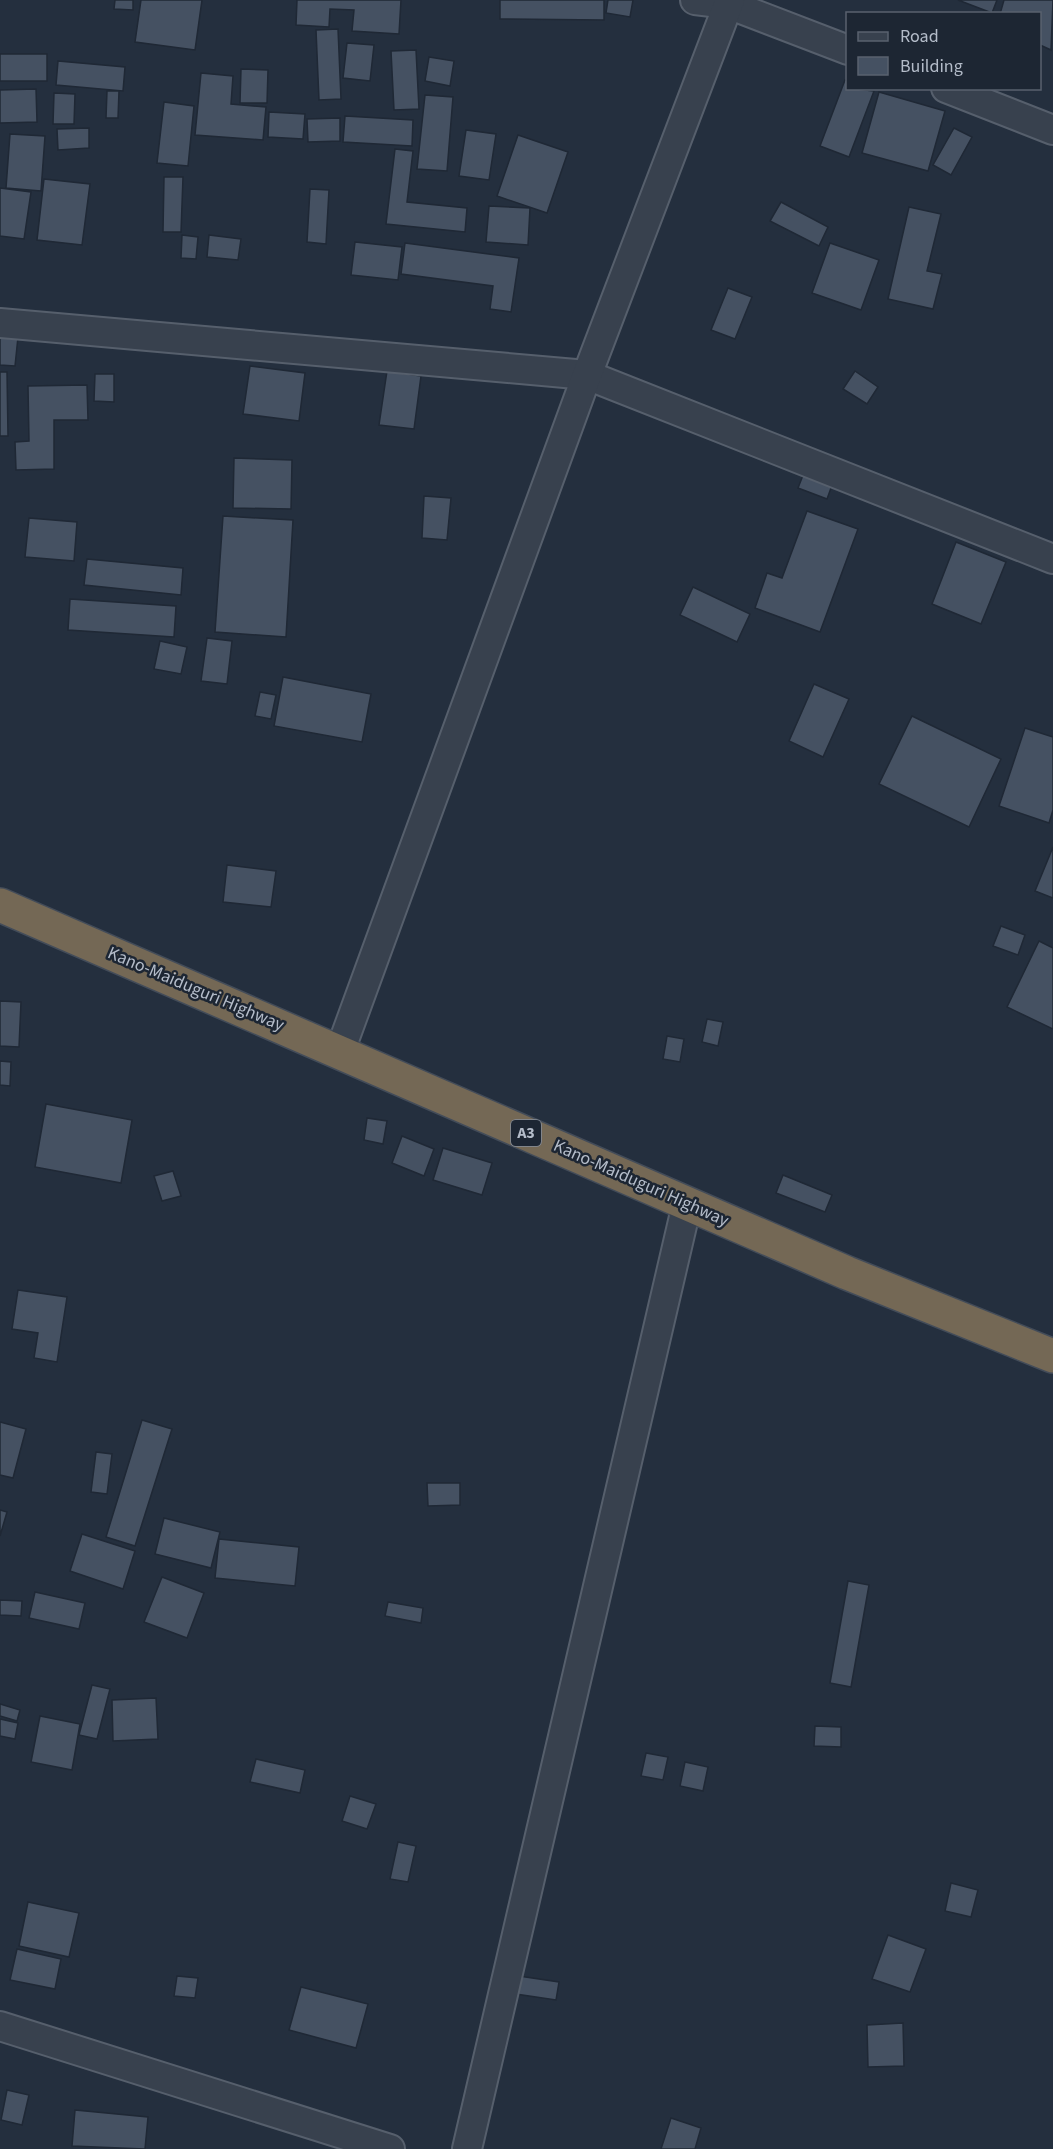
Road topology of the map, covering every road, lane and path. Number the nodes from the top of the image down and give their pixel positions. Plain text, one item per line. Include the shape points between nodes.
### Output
1 (695, 0) edge
2 (729, 2) edge
3 (846, 49) edge
4 (951, 90) edge
5 (1053, 130) edge
6 (0, 323) edge
7 (587, 375) junction
8 (1053, 559) edge
9 (0, 906) edge
10 (340, 1051) junction
11 (687, 1204) junction
12 (1053, 1356) edge
13 (0, 2026) edge
14 (390, 2149) edge
15 (467, 2149) edge

1 - 2 street
2 - 3 street
2 - 7 street
4 - 5 street
6 - 7 street
7 - 8 street
7 - 10 street
9 - 10 highway, Kano-Maiduguri Highway / A3
10 - 11 highway, Kano-Maiduguri Highway / A3
11 - 12 highway, Kano-Maiduguri Highway / A3
11 - 15 street
13 - 14 street

